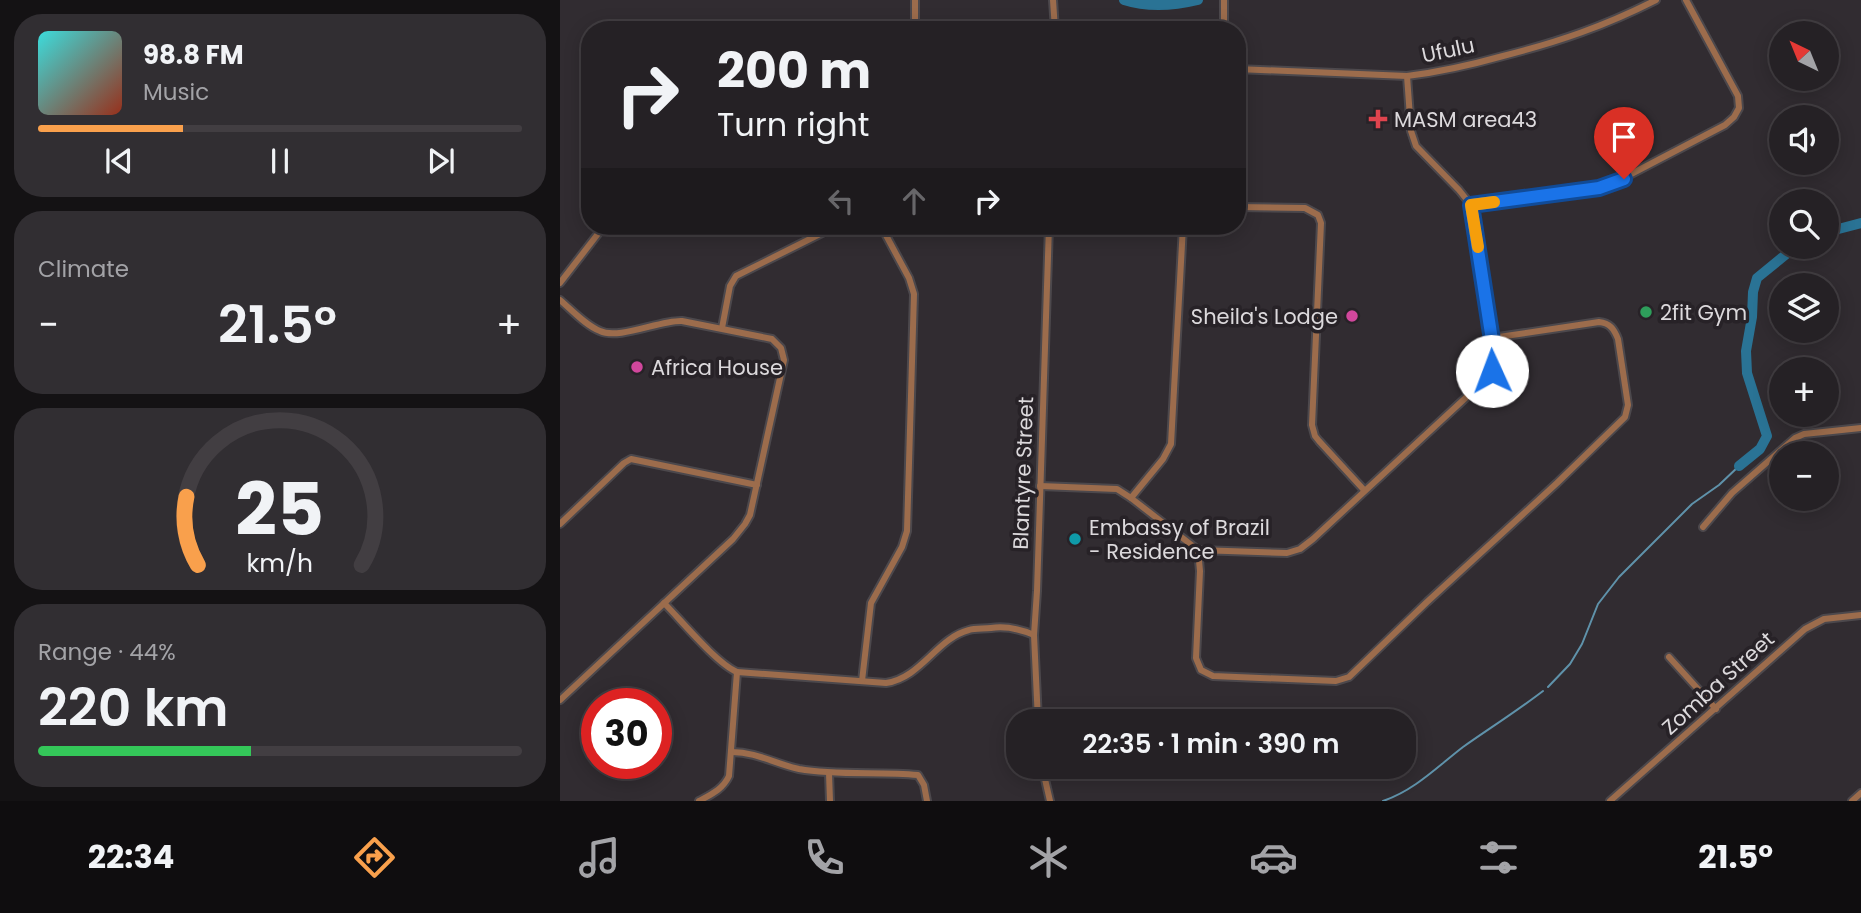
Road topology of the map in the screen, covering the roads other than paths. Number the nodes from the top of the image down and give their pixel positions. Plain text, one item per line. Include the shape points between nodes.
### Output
1 (915, 0) edge
2 (1053, 0) edge
3 (1656, 0) edge
4 (1686, 0) edge
5 (915, 21) edge
6 (1054, 21) edge
7 (1246, 69) edge
8 (1407, 76) junction
9 (1471, 205) junction
10 (1246, 207) edge
11 (597, 235) edge
12 (818, 235) edge
13 (886, 235) edge
14 (1049, 235) edge
15 (1183, 235) edge
16 (560, 283) edge
17 (560, 300) edge
18 (722, 328) junction
19 (1492, 338) junction
20 (1861, 428) edge
21 (757, 485) junction
22 (1040, 486) junction
23 (1364, 490) junction
24 (1131, 498) junction
25 (560, 524) edge
26 (1703, 527) dead end
27 (1198, 550) junction
28 (664, 603) junction
29 (1861, 615) edge
30 (1034, 635) junction
31 (1669, 657) dead end
32 (737, 671) junction
33 (862, 681) junction
34 (560, 700) edge
35 (1037, 709) edge
36 (1716, 709) junction
37 (732, 752) junction
38 (829, 773) junction
39 (1045, 779) edge
40 (1861, 793) edge
41 (699, 801) edge
42 (830, 801) edge
43 (927, 801) edge
44 (1050, 801) edge
45 (1610, 801) edge
46 (1852, 801) edge

1 - 5 street
2 - 6 street
3 - 8 street, Ufulu via 1559,41 1449,70
4 - 9 street via 1738,96 1739,108 1730,122 1599,188
7 - 8 street, Ufulu
8 - 9 street via 1416,146
9 - 19 street
10 - 23 street via 1306,208 1318,215 1312,425 1315,436
11 - 16 street
12 - 18 street via 736,276
13 - 33 street via 914,294 907,531 871,603
14 - 22 street, Blantyre Street
15 - 24 street via 1171,444
17 - 18 street via 606,333 678,320
18 - 21 street via 772,340 784,356
19 - 23 street via 1494,361 1489,375
19 - 27 street via 1599,322 1609,325 1618,340 1628,408 1625,417 1353,674 1327,681 1213,676 1201,670 1196,658
20 - 26 street via 1795,438 1732,493
21 - 25 street via 631,459
21 - 28 street via 750,515 740,531
22 - 24 street via 1116,489
22 - 30 street, Blantyre Street
23 - 27 street via 1295,552
24 - 27 street
28 - 32 street via 726,666
28 - 34 street
29 - 36 street, Zomba Street via 1814,623
30 - 33 street via 999,627 968,630 945,643 905,678 886,683
30 - 35 street, Blantyre Street
31 - 36 street
32 - 33 street
32 - 37 street
36 - 45 street, Zomba Street
37 - 38 street via 749,752 792,767
37 - 41 street via 724,786
38 - 42 street
38 - 43 street via 918,775
39 - 44 street
40 - 46 street

